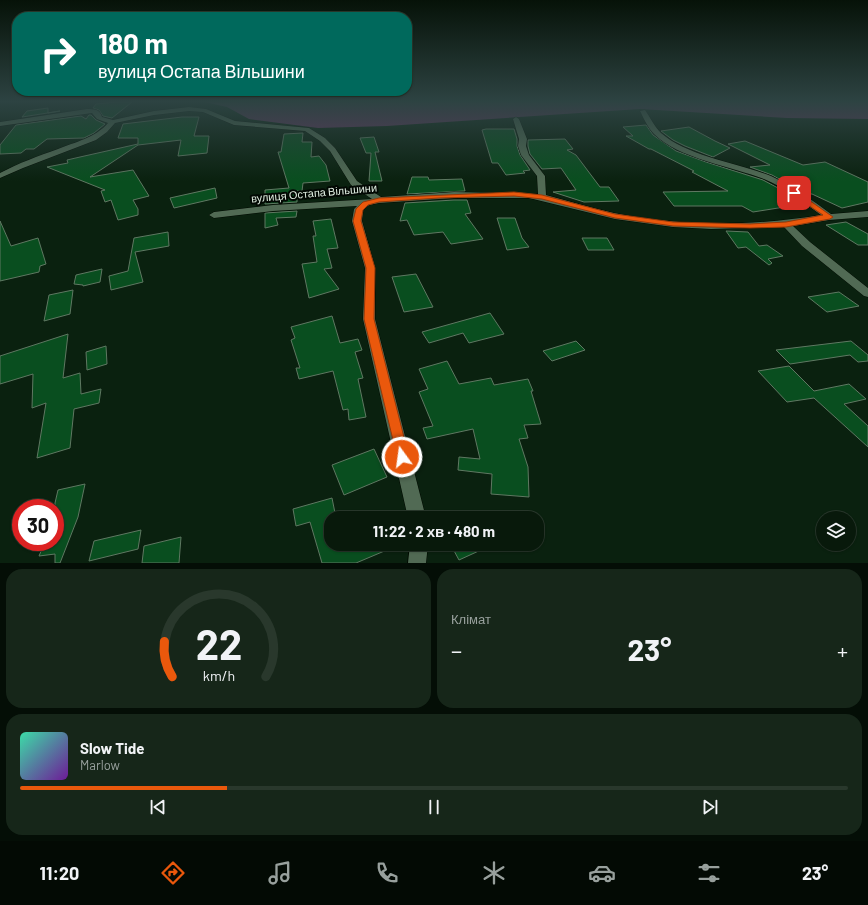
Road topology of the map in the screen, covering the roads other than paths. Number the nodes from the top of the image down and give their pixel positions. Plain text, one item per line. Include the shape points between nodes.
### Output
1 (105, 128) edge
2 (298, 128) edge
3 (519, 128) edge
4 (654, 128) edge
5 (0, 176) edge
6 (542, 197) junction
7 (379, 200) junction
8 (366, 203) junction
9 (868, 214) edge
10 (214, 215) dead end
11 (830, 217) junction
12 (786, 224) junction
13 (868, 294) edge
14 (415, 511) edge
15 (418, 551) edge
16 (417, 563) edge

1 - 5 street via 93,138
2 - 7 street via 307,129 316,134 336,154 352,182
3 - 6 street via 525,154 541,176
4 - 11 street via 666,141 679,147 770,178
6 - 7 street, вулиця Остапа Вільшини via 493,194
6 - 12 street, вулиця Остапа Вільшини via 615,216 673,224
7 - 8 street, вулиця Остапа Вільшини
8 - 10 street, вулиця Остапа Вільшини via 273,208
8 - 14 street via 359,209 357,221 370,268 369,319
9 - 11 street, вулиця Остапа Вільшини
11 - 12 street, вулиця Остапа Вільшини
12 - 13 street via 806,244
15 - 16 street

